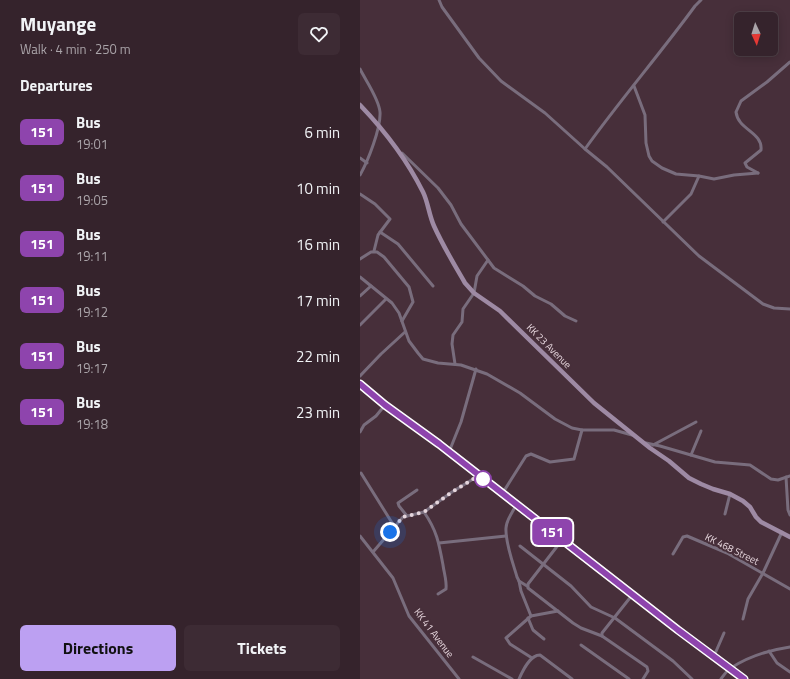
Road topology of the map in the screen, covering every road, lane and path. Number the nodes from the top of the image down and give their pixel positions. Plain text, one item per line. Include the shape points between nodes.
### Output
1 (439, 0) edge
2 (701, 0) edge
3 (790, 62) edge
4 (360, 69) edge
5 (634, 86) junction
6 (360, 105) edge
7 (379, 124) junction
8 (397, 149) junction
9 (585, 149) junction
10 (360, 158) edge
11 (367, 163) junction
12 (360, 175) edge
13 (699, 176) junction
14 (360, 194) edge
15 (663, 222) junction
16 (380, 232) junction
17 (374, 251) junction
18 (360, 259) edge
19 (488, 260) junction
20 (360, 277) edge
21 (371, 286) junction
22 (432, 286) dead end
23 (474, 293) junction
24 (360, 296) edge
25 (386, 299) junction
26 (790, 309) edge
27 (402, 321) junction
28 (576, 321) dead end
29 (360, 325) edge
30 (405, 332) junction
31 (455, 364) junction
32 (476, 369) junction
33 (360, 376) edge
34 (360, 384) edge
35 (385, 405) junction
36 (696, 422) dead end
37 (582, 430) junction
38 (701, 431) dead end
39 (360, 432) edge
40 (635, 436) junction
41 (644, 443) junction
42 (653, 444) junction
43 (449, 452) junction
44 (692, 455) junction
45 (361, 473) edge
46 (478, 476) junction
47 (788, 477) edge
48 (418, 490) dead end
49 (502, 494) junction
50 (730, 494) junction
51 (516, 505) junction
52 (424, 512) junction
53 (725, 514) dead end
54 (790, 515) edge
55 (407, 516) junction
56 (394, 526) junction
57 (782, 532) junction
58 (360, 536) edge
59 (506, 536) junction
60 (790, 537) edge
61 (562, 540) junction
62 (439, 543) junction
63 (520, 546) dead end
64 (373, 552) junction
65 (673, 554) dead end
66 (544, 564) junction
67 (763, 573) junction
68 (519, 581) junction
69 (528, 586) junction
70 (790, 589) edge
71 (438, 594) dead end
72 (633, 594) junction
73 (558, 611) junction
74 (530, 617) junction
75 (615, 618) junction
76 (742, 619) dead end
77 (724, 633) dead end
78 (602, 636) junction
79 (544, 639) dead end
80 (581, 645) dead end
81 (790, 648) edge
82 (769, 651) junction
83 (714, 656) junction
84 (473, 657) dead end
85 (532, 658) junction
86 (731, 668) junction
87 (790, 672) edge
88 (458, 679) edge
89 (512, 679) edge
90 (519, 679) edge
91 (572, 679) edge
92 (629, 679) edge
93 (643, 679) edge
94 (692, 679) edge
95 (721, 679) edge
96 (744, 679) edge

1 - 9 street via 480,58 501,81 545,112
2 - 5 street
3 - 13 street via 741,101 736,112 739,123 760,141 761,150 745,162 747,167 758,173 714,180
4 - 7 street via 379,108
5 - 9 street via 605,120
5 - 13 street via 645,115 646,143 652,161 676,174
6 - 7 main road, KK 23 Avenue
7 - 8 main road, KK 23 Avenue
7 - 11 street
8 - 19 street via 438,188
8 - 23 main road, KK 23 Avenue via 423,192 433,224 444,246 464,283
9 - 15 street
10 - 11 street
11 - 12 street
13 - 15 street via 691,194
14 - 16 street via 390,219
15 - 26 street via 699,256 763,304
16 - 17 street
16 - 22 street via 398,244
17 - 18 street
17 - 27 street via 384,257 411,291 413,304
19 - 23 street via 477,276
19 - 28 street via 494,268
20 - 21 street
21 - 24 street
21 - 25 street
23 - 31 street via 463,310 462,322 453,335
23 - 40 main road, KK 23 Avenue via 500,311 582,392
25 - 27 street via 396,308
25 - 29 street
27 - 30 street
30 - 31 street via 423,359
30 - 33 street
31 - 32 street
32 - 37 street via 520,392 562,424
32 - 43 street via 461,422
34 - 35 street
35 - 39 street via 376,416 364,424
35 - 43 street
36 - 42 street
37 - 40 street via 614,430
37 - 49 street via 574,459 550,462 528,454
38 - 44 street
40 - 41 main road, KK 23 Avenue
41 - 42 street
41 - 50 main road, KK 23 Avenue via 689,478
42 - 44 street
43 - 46 street
44 - 47 street via 715,462 750,465 774,480
45 - 56 street
46 - 49 street
46 - 52 street
47 - 54 street
48 - 55 street via 398,503
49 - 51 street
50 - 53 street
50 - 57 main road, KK 23 Avenue via 750,507 761,522
51 - 59 street via 506,527
51 - 61 street
52 - 55 street
52 - 62 street via 434,528
55 - 56 street
56 - 64 street
57 - 60 main road, KK 23 Avenue
57 - 67 street
58 - 64 street, KK 41 Avenue
59 - 62 street
59 - 68 street
61 - 66 street
61 - 72 street
62 - 71 street via 447,586
63 - 66 street
64 - 88 street, KK 41 Avenue via 392,578 409,616
65 - 67 street, KK 468 Street via 685,536 727,553
66 - 69 street
66 - 75 street via 591,607
67 - 70 street, KK 468 Street
67 - 76 street via 748,599
68 - 69 street
68 - 74 street
69 - 73 street
72 - 75 street
72 - 83 street
73 - 74 street
73 - 78 street via 581,628
74 - 79 street via 533,630
74 - 85 street via 506,638 510,644
75 - 78 street
75 - 94 street via 673,661
77 - 83 street
78 - 93 street via 647,666 648,671
80 - 92 street
81 - 82 street
82 - 86 street
82 - 87 street via 777,663
83 - 86 street
84 - 89 street
85 - 90 street
85 - 91 street via 540,655
86 - 95 street
86 - 96 street

